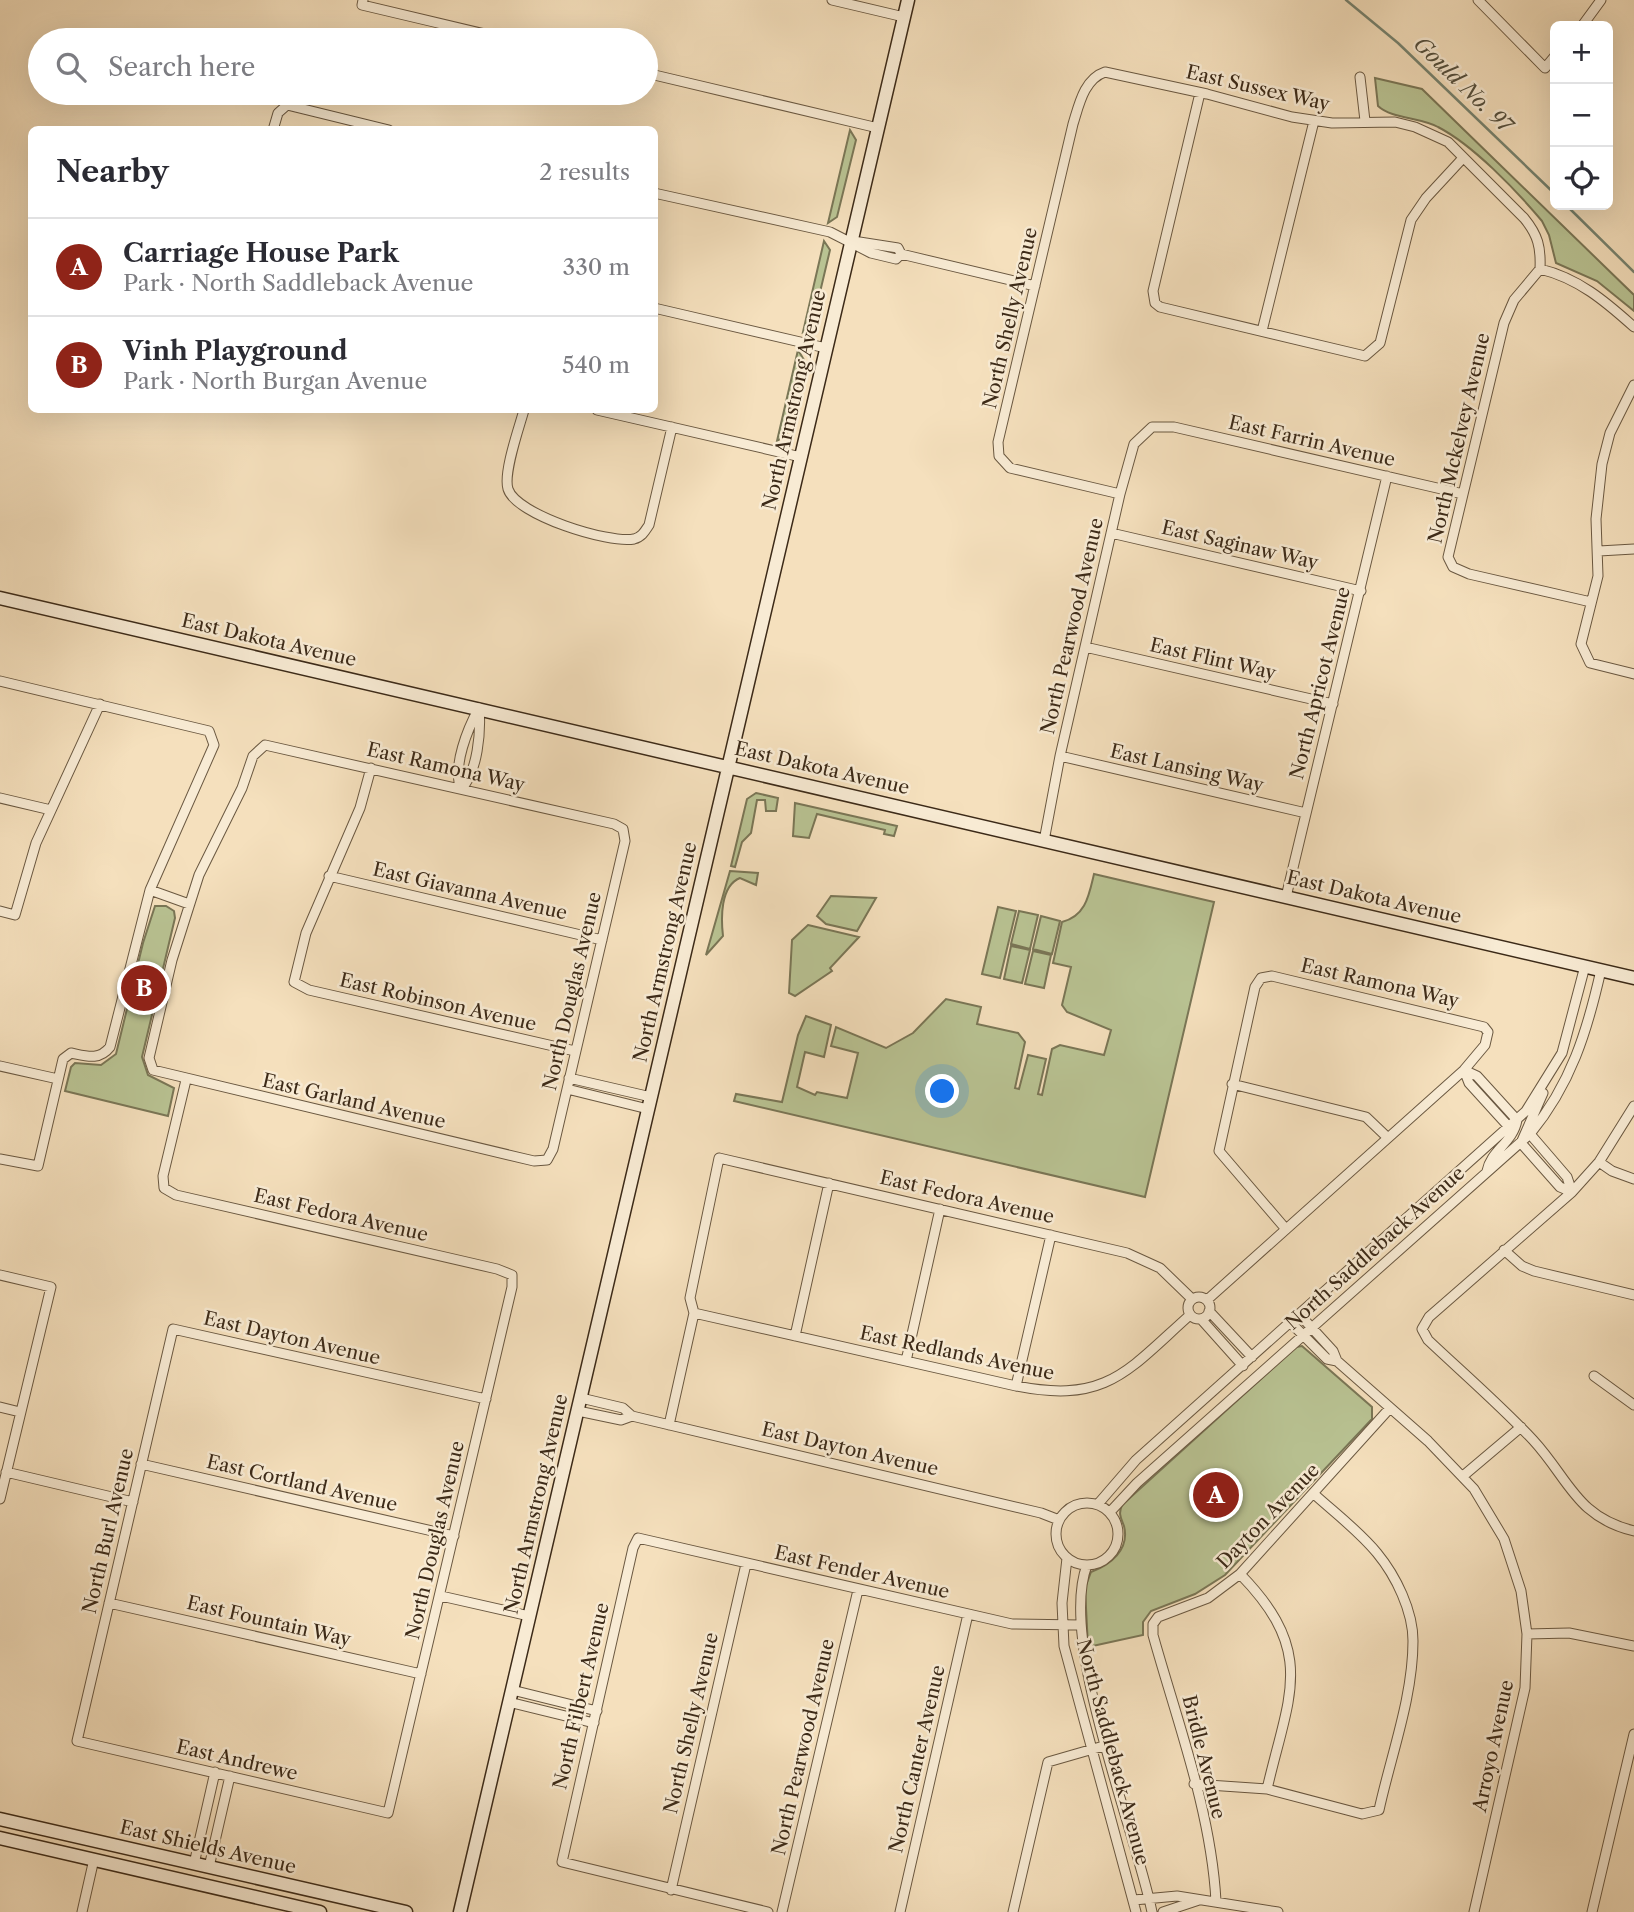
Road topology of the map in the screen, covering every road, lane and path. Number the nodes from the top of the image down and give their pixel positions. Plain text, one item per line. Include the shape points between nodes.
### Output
1 (832, 0) edge
2 (908, 0) edge
3 (1478, 0) edge
4 (1601, 0) edge
5 (362, 2) edge
6 (904, 17) junction
7 (1586, 21) edge
8 (463, 28) edge
9 (1550, 62) edge
10 (1105, 72) joint
11 (658, 76) edge
12 (1360, 78) dead end
13 (1200, 93) junction
14 (1314, 121) junction
15 (1365, 121) junction
16 (275, 126) edge
17 (373, 126) edge
18 (878, 128) junction
19 (1463, 158) junction
20 (658, 194) edge
21 (851, 240) junction
22 (1540, 269) junction
23 (1035, 286) junction
24 (658, 309) edge
25 (1634, 327) edge
26 (1262, 331) junction
27 (826, 348) junction
28 (1634, 385) edge
29 (523, 413) edge
30 (610, 413) edge
31 (673, 427) junction
32 (1152, 427) joint
33 (800, 457) junction
34 (1387, 476) junction
35 (1120, 494) junction
36 (1463, 494) junction
37 (1111, 533) junction
38 (1634, 549) edge
39 (1599, 551) junction
40 (1361, 591) junction
41 (0, 598) edge
42 (1591, 602) junction
43 (1085, 647) junction
44 (1634, 674) edge
45 (0, 681) edge
46 (100, 704) junction
47 (1333, 704) junction
48 (479, 708) junction
49 (1060, 756) junction
50 (728, 766) junction
51 (371, 768) junction
52 (461, 789) junction
53 (0, 798) edge
54 (51, 810) junction
55 (1306, 813) junction
56 (623, 829) joint
57 (1044, 841) junction
58 (329, 876) junction
59 (150, 890) junction
60 (1286, 897) junction
61 (189, 904) junction
62 (0, 911) edge
63 (602, 940) junction
64 (1585, 966) junction
65 (1601, 970) junction
66 (1634, 978) edge
67 (575, 1051) junction
68 (0, 1066) edge
69 (1464, 1070) junction
70 (569, 1078) junction
71 (58, 1079) junction
72 (186, 1080) junction
73 (1232, 1084) junction
74 (1542, 1088) junction
75 (567, 1089) junction
76 (650, 1103) junction
77 (1634, 1106) edge
78 (1513, 1124) junction
79 (1530, 1134) junction
80 (1388, 1138) junction
81 (1521, 1143) junction
82 (0, 1159) edge
83 (547, 1160) joint
84 (1599, 1162) junction
85 (1488, 1171) junction
86 (1634, 1179) edge
87 (829, 1183) junction
88 (1572, 1192) junction
89 (940, 1209) junction
90 (1284, 1228) junction
91 (1051, 1235) junction
92 (1504, 1251) junction
93 (0, 1275) edge
94 (512, 1275) joint
95 (1634, 1294) edge
96 (1192, 1299) junction
97 (1207, 1300) junction
98 (1209, 1311) junction
99 (694, 1313) junction
100 (1190, 1315) junction
101 (1300, 1315) junction
102 (1201, 1319) junction
103 (1291, 1323) junction
104 (1311, 1328) junction
105 (173, 1329) joint
106 (1303, 1335) junction
107 (794, 1336) junction
108 (1252, 1357) junction
109 (906, 1361) junction
110 (1337, 1361) junction
111 (1243, 1366) junction
112 (1594, 1376) dead end
113 (1016, 1385) junction
114 (486, 1399) junction
115 (580, 1404) junction
116 (1634, 1405) edge
117 (0, 1407) edge
118 (1390, 1408) junction
119 (20, 1412) junction
120 (669, 1424) junction
121 (1521, 1427) junction
122 (141, 1464) junction
123 (6, 1472) junction
124 (1463, 1476) junction
125 (1314, 1494) junction
126 (0, 1499) edge
127 (133, 1502) junction
128 (1098, 1504) junction
129 (1110, 1512) junction
130 (1059, 1520) junction
131 (1634, 1531) edge
132 (454, 1536) junction
133 (638, 1538) joint
134 (1067, 1558) junction
135 (747, 1564) junction
136 (1087, 1565) junction
137 (1240, 1574) junction
138 (858, 1590) junction
139 (440, 1596) junction
140 (109, 1603) junction
141 (968, 1614) junction
142 (529, 1616) junction
143 (1153, 1624) joint
144 (1062, 1625) junction
145 (1080, 1625) junction
146 (1527, 1634) junction
147 (1634, 1646) edge
148 (421, 1674) junction
149 (511, 1696) junction
150 (597, 1711) junction
151 (594, 1723) junction
152 (1634, 1734) edge
153 (77, 1741) joint
154 (1107, 1745) junction
155 (1091, 1749) junction
156 (215, 1772) junction
157 (230, 1776) junction
158 (1194, 1784) junction
159 (1267, 1789) junction
160 (388, 1813) joint
161 (0, 1819) edge
162 (0, 1838) edge
163 (94, 1859) junction
164 (194, 1864) junction
165 (209, 1867) junction
166 (671, 1890) junction
167 (1149, 1897) junction
168 (1201, 1899) junction
169 (1134, 1900) junction
170 (1216, 1901) junction
171 (82, 1912) edge
172 (320, 1912) edge
173 (407, 1912) edge
174 (460, 1912) edge
175 (768, 1912) edge
176 (782, 1912) edge
177 (900, 1912) edge
178 (1013, 1912) edge
179 (1136, 1912) edge
180 (1152, 1912) edge
181 (1163, 1912) edge
182 (1278, 1912) edge
183 (1474, 1912) edge
184 (1592, 1912) edge

1 - 6 street
2 - 6 street, North Armstrong Avenue
3 - 9 street via 1545,68
4 - 7 street
5 - 8 street
6 - 18 street, North Armstrong Avenue
10 - 13 street, East Sussex Way
10 - 23 street, North Shelly Avenue via 1095,75 1084,91 1073,124
11 - 18 street
12 - 15 street
13 - 14 street, East Sussex Way
13 - 26 street via 1153,291 1155,303
14 - 15 street, East Sussex Way
14 - 26 street
15 - 19 street, East Sussex Way via 1415,127 1448,142
16 - 17 street via 282,108 293,106
18 - 21 street, North Armstrong Avenue
19 - 22 street, East Sussex Way via 1535,231 1541,247
19 - 26 street via 1411,220 1380,343 1365,356
20 - 21 street
21 - 23 street via 898,248 901,254
21 - 27 street, North Armstrong Avenue
22 - 25 street via 1563,275 1604,299
22 - 36 street, North Mckelvey Avenue via 1514,300 1504,323
23 - 35 street, North Shelly Avenue via 998,442 999,456 1010,468
24 - 27 street
27 - 33 street, North Armstrong Avenue
28 - 39 street via 1610,433 1602,464 1596,519
29 - 31 street via 507,482 514,500 544,520 620,539 634,539 649,525
30 - 31 street
31 - 33 street
32 - 34 street, East Farrin Avenue via 1174,427
32 - 35 street, North Pearwood Avenue via 1135,444
33 - 50 street, North Armstrong Avenue
34 - 36 street, East Farrin Avenue
34 - 40 street, North Apricot Avenue
35 - 37 street, North Pearwood Avenue
36 - 42 street, North Mckelvey Avenue via 1448,557 1453,567
37 - 40 street, East Saginaw Way
37 - 43 street, North Pearwood Avenue
38 - 39 street
39 - 42 street
40 - 47 street, North Apricot Avenue
41 - 48 street, East Dakota Avenue
42 - 44 street via 1581,644 1590,663
43 - 47 street, East Flint Way
43 - 49 street, North Pearwood Avenue
45 - 46 street
46 - 54 street
46 - 59 street via 209,731 214,745
47 - 55 street, North Apricot Avenue
48 - 50 street, East Dakota Avenue
48 - 52 street via 457,779
49 - 55 street, East Lansing Way
49 - 57 street, North Pearwood Avenue
50 - 57 street, East Dakota Avenue
50 - 76 street, North Armstrong Avenue
51 - 52 street, East Ramona Way
51 - 58 street via 360,808
51 - 61 street, East Ramona Way via 270,745 259,747
52 - 56 street, East Ramona Way
53 - 54 street
54 - 62 street via 15,915
55 - 60 street, North Apricot Avenue
56 - 63 street, North Douglas Avenue via 625,841
57 - 60 street, East Dakota Avenue
58 - 63 street, East Giavanna Avenue
58 - 67 street, East Robinson Avenue via 306,933 295,982 309,990
59 - 61 street
59 - 71 street via 110,1047 104,1055 94,1057 71,1053 63,1059
60 - 64 street, East Dakota Avenue
61 - 72 street, East Garland Avenue via 149,1058 153,1070
63 - 67 street, North Douglas Avenue
64 - 65 street, East Dakota Avenue
64 - 74 street, North Saddleback Avenue via 1562,1053
65 - 66 street, East Dakota Avenue
65 - 79 street, North Saddleback Avenue via 1576,1061 1556,1100
67 - 70 street, North Douglas Avenue
68 - 71 street
69 - 73 street, East Ramona Way via 1485,1045 1488,1032 1476,1024 1272,975 1261,978 1255,987
69 - 78 street via 1477,1076
69 - 80 street
70 - 75 street, North Douglas Avenue
70 - 76 street
71 - 82 street via 38,1166
72 - 83 street, East Garland Avenue via 534,1161
72 - 94 street, East Fedora Avenue via 164,1188 176,1195
73 - 80 street via 1366,1117
73 - 90 street via 1219,1151
74 - 78 street, North Saddleback Avenue
74 - 81 street
75 - 76 street
75 - 83 street, North Douglas Avenue
76 - 115 street, North Armstrong Avenue
77 - 84 street
78 - 85 street via 1512,1136 1492,1158
78 - 101 street, North Saddleback Avenue
79 - 81 street, North Saddleback Avenue
79 - 88 street via 1567,1177
80 - 90 street
81 - 85 street, North Saddleback Avenue
81 - 88 street via 1560,1187
84 - 86 street
84 - 88 street
85 - 104 street, North Saddleback Avenue
87 - 89 street, East Fedora Avenue
87 - 99 street, East Fedora Avenue via 719,1158 690,1298
87 - 107 street
88 - 92 street
89 - 91 street, East Fedora Avenue
89 - 109 street
90 - 97 street
91 - 96 street, East Fedora Avenue via 1144,1259
91 - 113 street
92 - 95 street via 1534,1271
92 - 121 street via 1429,1317 1422,1329 1428,1340
93 - 119 street via 51,1287
94 - 114 street, North Douglas Avenue
96 - 97 street
96 - 100 street
97 - 98 street
98 - 102 street
98 - 108 street
99 - 107 street, East Redlands Avenue
99 - 120 street
100 - 102 street
100 - 113 street, East Redlands Avenue via 1136,1363 1100,1385 1061,1393
101 - 103 street, North Saddleback Avenue
101 - 104 street, Arroyo Avenue
102 - 111 street
103 - 106 street, Arroyo Avenue
103 - 108 street, North Saddleback Avenue
104 - 106 street, North Saddleback Avenue
104 - 110 street, Arroyo Avenue
105 - 114 street, East Dayton Avenue
105 - 122 street, North Burl Avenue
106 - 110 street, Arroyo Avenue via 1327,1359
106 - 129 street, North Saddleback Avenue
107 - 109 street, East Redlands Avenue
108 - 111 street, North Saddleback Avenue
109 - 113 street, East Redlands Avenue
110 - 118 street, Arroyo Avenue
111 - 128 street, North Saddleback Avenue via 1136,1460
112 - 116 street
114 - 132 street, North Douglas Avenue
115 - 120 street, East Dayton Avenue via 621,1420 632,1416
115 - 142 street, North Armstrong Avenue
117 - 119 street
118 - 124 street, Arroyo Avenue
118 - 125 street, Dayton Avenue
119 - 123 street
120 - 130 street, East Dayton Avenue
121 - 124 street
121 - 131 street via 1583,1506 1617,1527
122 - 127 street, North Burl Avenue
122 - 132 street, East Cortland Avenue
123 - 126 street
123 - 127 street
124 - 146 street, Arroyo Avenue via 1504,1539 1521,1591
125 - 137 street, Dayton Avenue
125 - 159 street via 1376,1551 1392,1574 1413,1639 1408,1682 1379,1810 1362,1814
127 - 140 street, North Burl Avenue
128 - 129 street
128 - 130 street via 1077,1504
129 - 136 street via 1116,1521 1118,1543 1105,1560
130 - 134 street via 1057,1544
132 - 139 street, North Douglas Avenue
133 - 135 street, East Fender Avenue
133 - 150 street, North Filbert Avenue
134 - 136 street
134 - 144 street, North Saddleback Avenue
135 - 138 street, East Fender Avenue
135 - 166 street, North Shelly Avenue
136 - 145 street, North Saddleback Avenue via 1080,1592
137 - 143 street, Dayton Avenue via 1208,1598 1158,1617
137 - 159 street via 1271,1608 1290,1653 1291,1688
138 - 141 street, East Fender Avenue
138 - 176 street, North Pearwood Avenue
139 - 142 street
139 - 148 street, North Douglas Avenue
140 - 148 street, East Fountain Way
140 - 153 street, North Burl Avenue
141 - 144 street, East Fender Avenue via 1012,1624
141 - 177 street, North Canter Avenue
142 - 149 street, North Armstrong Avenue
143 - 158 street, Bridle Avenue
144 - 145 street, East Fender Avenue
144 - 155 street, North Saddleback Avenue
145 - 154 street, North Saddleback Avenue
146 - 147 street via 1569,1633
146 - 183 street, Arroyo Avenue via 1525,1688
148 - 160 street, North Douglas Avenue
149 - 150 street
149 - 151 street
149 - 174 street, North Armstrong Avenue
150 - 151 street, North Filbert Avenue
151 - 166 street, North Filbert Avenue via 562,1862
152 - 184 street
153 - 156 street, East Andrewe
154 - 155 street
154 - 167 street, North Saddleback Avenue
155 - 169 street, North Saddleback Avenue
155 - 178 street via 1048,1762
156 - 157 street, East Andrewe
156 - 164 street
157 - 160 street, East Andrewe
157 - 165 street
158 - 159 street
158 - 170 street, Bridle Avenue
161 - 164 street, East Shields Avenue
162 - 163 street, East Shields Avenue
163 - 171 street
163 - 172 street, East Shields Avenue
164 - 165 street, East Shields Avenue
165 - 173 street, East Shields Avenue
166 - 175 street
167 - 168 street
167 - 169 street
167 - 180 street, North Saddleback Avenue
168 - 170 street
168 - 181 street
169 - 179 street, North Saddleback Avenue
170 - 182 street

